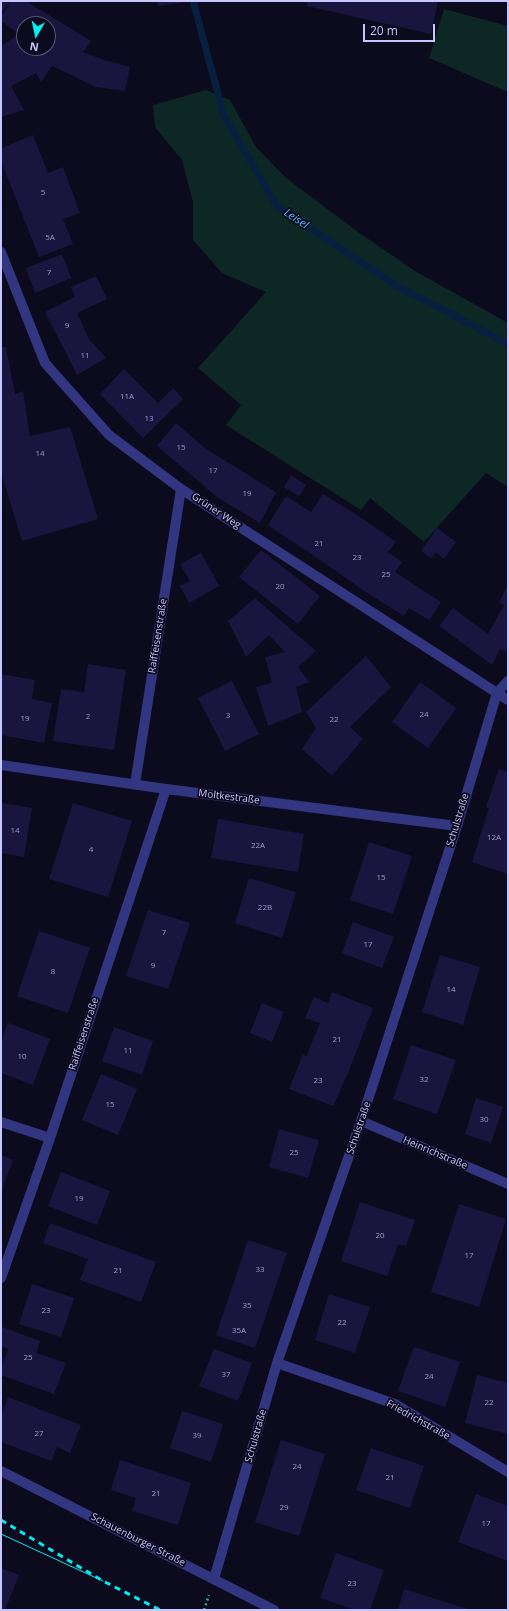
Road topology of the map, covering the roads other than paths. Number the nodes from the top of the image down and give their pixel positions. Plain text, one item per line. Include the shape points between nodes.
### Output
1 (1, 252) edge
2 (181, 488) junction
3 (508, 681) edge
4 (497, 693) junction
5 (508, 700) edge
6 (1, 765) edge
7 (135, 784) junction
8 (166, 789) junction
9 (457, 826) junction
10 (361, 1121) junction
11 (1, 1122) edge
12 (50, 1138) junction
13 (508, 1184) edge
14 (1, 1278) edge
15 (277, 1363) junction
16 (1, 1471) edge
17 (508, 1472) edge
18 (214, 1579) junction
19 (274, 1610) edge

1 - 2 street, Grüner Weg via 45,363 109,435
2 - 4 street, Grüner Weg
2 - 7 street, Raiffeisenstraße
3 - 4 street, Schulstraße
4 - 5 street, Grüner Weg
4 - 9 street, Schulstraße
6 - 7 street, Moltkestraße
7 - 8 street, Moltkestraße
8 - 9 street, Moltkestraße
8 - 12 street, Raiffeisenstraße
9 - 10 street, Schulstraße
10 - 13 street, Heinrichstraße
10 - 15 street, Schulstraße
11 - 12 street
12 - 14 street, Raiffeisenstraße
15 - 17 street, Friedrichstraße via 395,1404
15 - 18 street, Schulstraße
16 - 18 street, Schauenburger Straße
18 - 19 street, Schauenburger Straße

